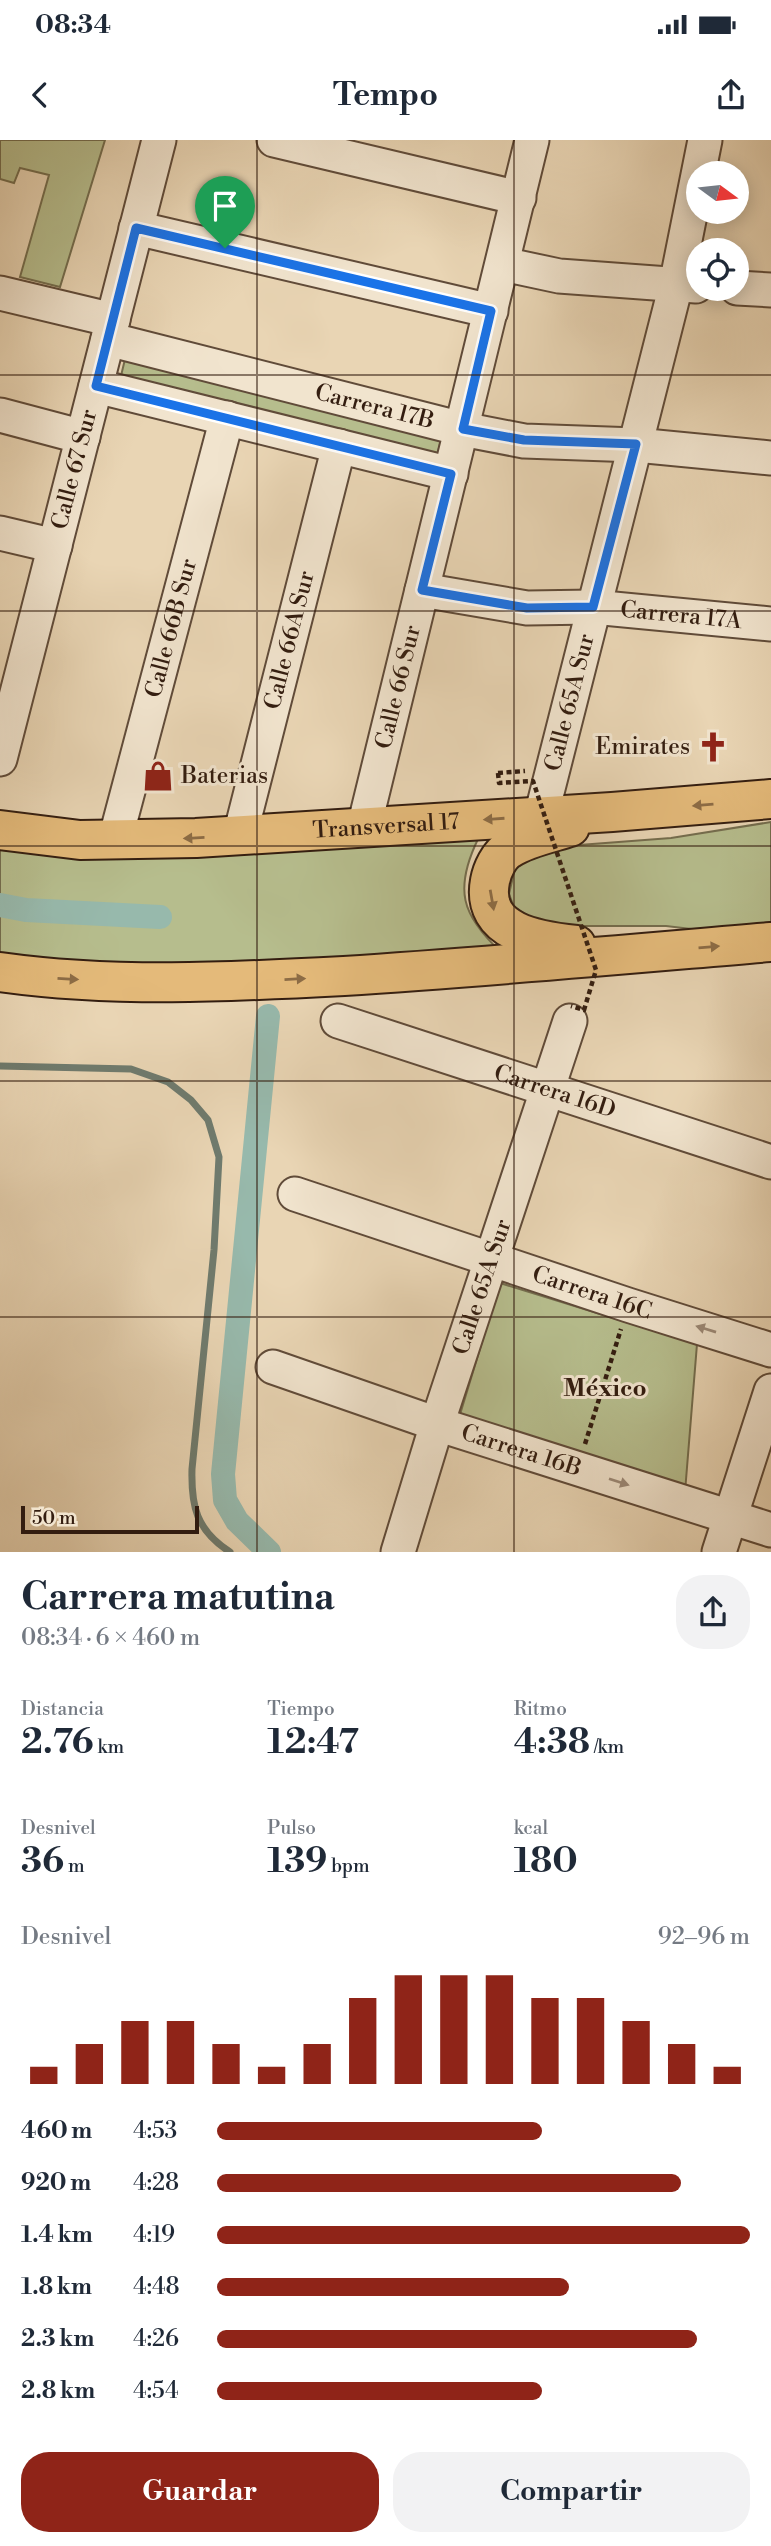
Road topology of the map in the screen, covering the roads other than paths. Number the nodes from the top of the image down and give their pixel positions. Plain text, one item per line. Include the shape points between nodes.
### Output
1 (159, 140) edge
2 (274, 140) edge
3 (532, 140) edge
4 (705, 140) edge
5 (519, 198) junction
6 (136, 228) junction
7 (693, 238) edge
8 (503, 264) junction
9 (686, 285) edge
10 (686, 288) edge
11 (749, 289) edge
12 (771, 290) edge
13 (0, 293) edge
14 (491, 311) junction
15 (110, 330) junction
16 (96, 386) junction
17 (0, 415) edge
18 (227, 418) junction
19 (463, 429) junction
20 (83, 437) junction
21 (636, 444) junction
22 (339, 446) junction
23 (771, 457) edge
24 (451, 474) junction
25 (0, 533) edge
26 (55, 546) junction
27 (422, 590) junction
28 (593, 607) junction
29 (771, 624) edge
30 (13, 658) edge
31 (0, 758) edge
32 (771, 799) edge
33 (611, 812) junction
34 (541, 816) junction
35 (364, 827) junction
36 (0, 830) edge
37 (240, 835) junction
38 (115, 840) junction
39 (771, 942) edge
40 (647, 953) junction
41 (0, 972) edge
42 (570, 1014) road end
43 (338, 1021) dead end
44 (548, 1089) junction
45 (771, 1162) edge
46 (295, 1194) dead end
47 (492, 1259) junction
48 (771, 1350) edge
49 (273, 1367) dead end
50 (771, 1391) edge
51 (437, 1424) junction
52 (730, 1517) junction
53 (771, 1530) edge
54 (398, 1552) edge
55 (719, 1552) edge

1 - 6 street, Calle 67 Sur
2 - 5 street
3 - 5 street, Calle 66 Sur
4 - 7 street, Calle 65A Sur
5 - 8 street, Calle 66 Sur
6 - 14 street
6 - 15 street, Calle 67 Sur
8 - 9 street via 559,276
8 - 14 street, Calle 66 Sur
10 - 21 street, Calle 65A Sur
11 - 12 street
13 - 15 street, Carrera 17B
14 - 19 street, Calle 66 Sur
15 - 16 street, Calle 67 Sur
15 - 19 street, Carrera 17B
16 - 18 street
16 - 20 street, Calle 67 Sur
17 - 20 street
18 - 22 street
18 - 38 street, Calle 66B Sur
19 - 21 street, Carrera 17B via 524,440
19 - 24 street, Calle 66 Sur
20 - 26 street, Calle 67 Sur
21 - 23 street, Carrera 17B
21 - 28 street, Calle 65A Sur
22 - 24 street
22 - 37 street, Calle 66A Sur
24 - 27 street, Calle 66 Sur
25 - 26 street
26 - 30 street, Calle 67 Sur
27 - 28 street, Carrera 17A via 527,608
27 - 35 street, Calle 66 Sur
28 - 29 street, Carrera 17A
28 - 34 street, Calle 65A Sur
30 - 31 street, Calle 67 Sur
32 -> 33 highway, Transversal 17
33 - 34 highway, Transversal 17
33 -> 40 highway via 508,849 489,884 492,910 500,922 524,935
34 -> 35 highway, Transversal 17
35 - 37 highway, Transversal 17
36 - 38 highway, Transversal 17
37 -> 38 highway, Transversal 17
40 -> 39 highway
41 -> 40 highway via 111,981 251,981
42 - 44 street, Calle 65A Sur
43 - 44 street, Carrera 16D
44 - 45 street, Carrera 16D
44 - 47 street, Calle 65A Sur
46 - 47 street, Carrera 16C
48 -> 47 street, Carrera 16C
47 - 51 street, Calle 65A Sur
49 - 51 street, Carrera 16B
50 - 52 street
51 -> 52 street, Carrera 16B
51 - 54 street, Calle 65A Sur
52 - 53 street, Carrera 16B
52 - 55 street

